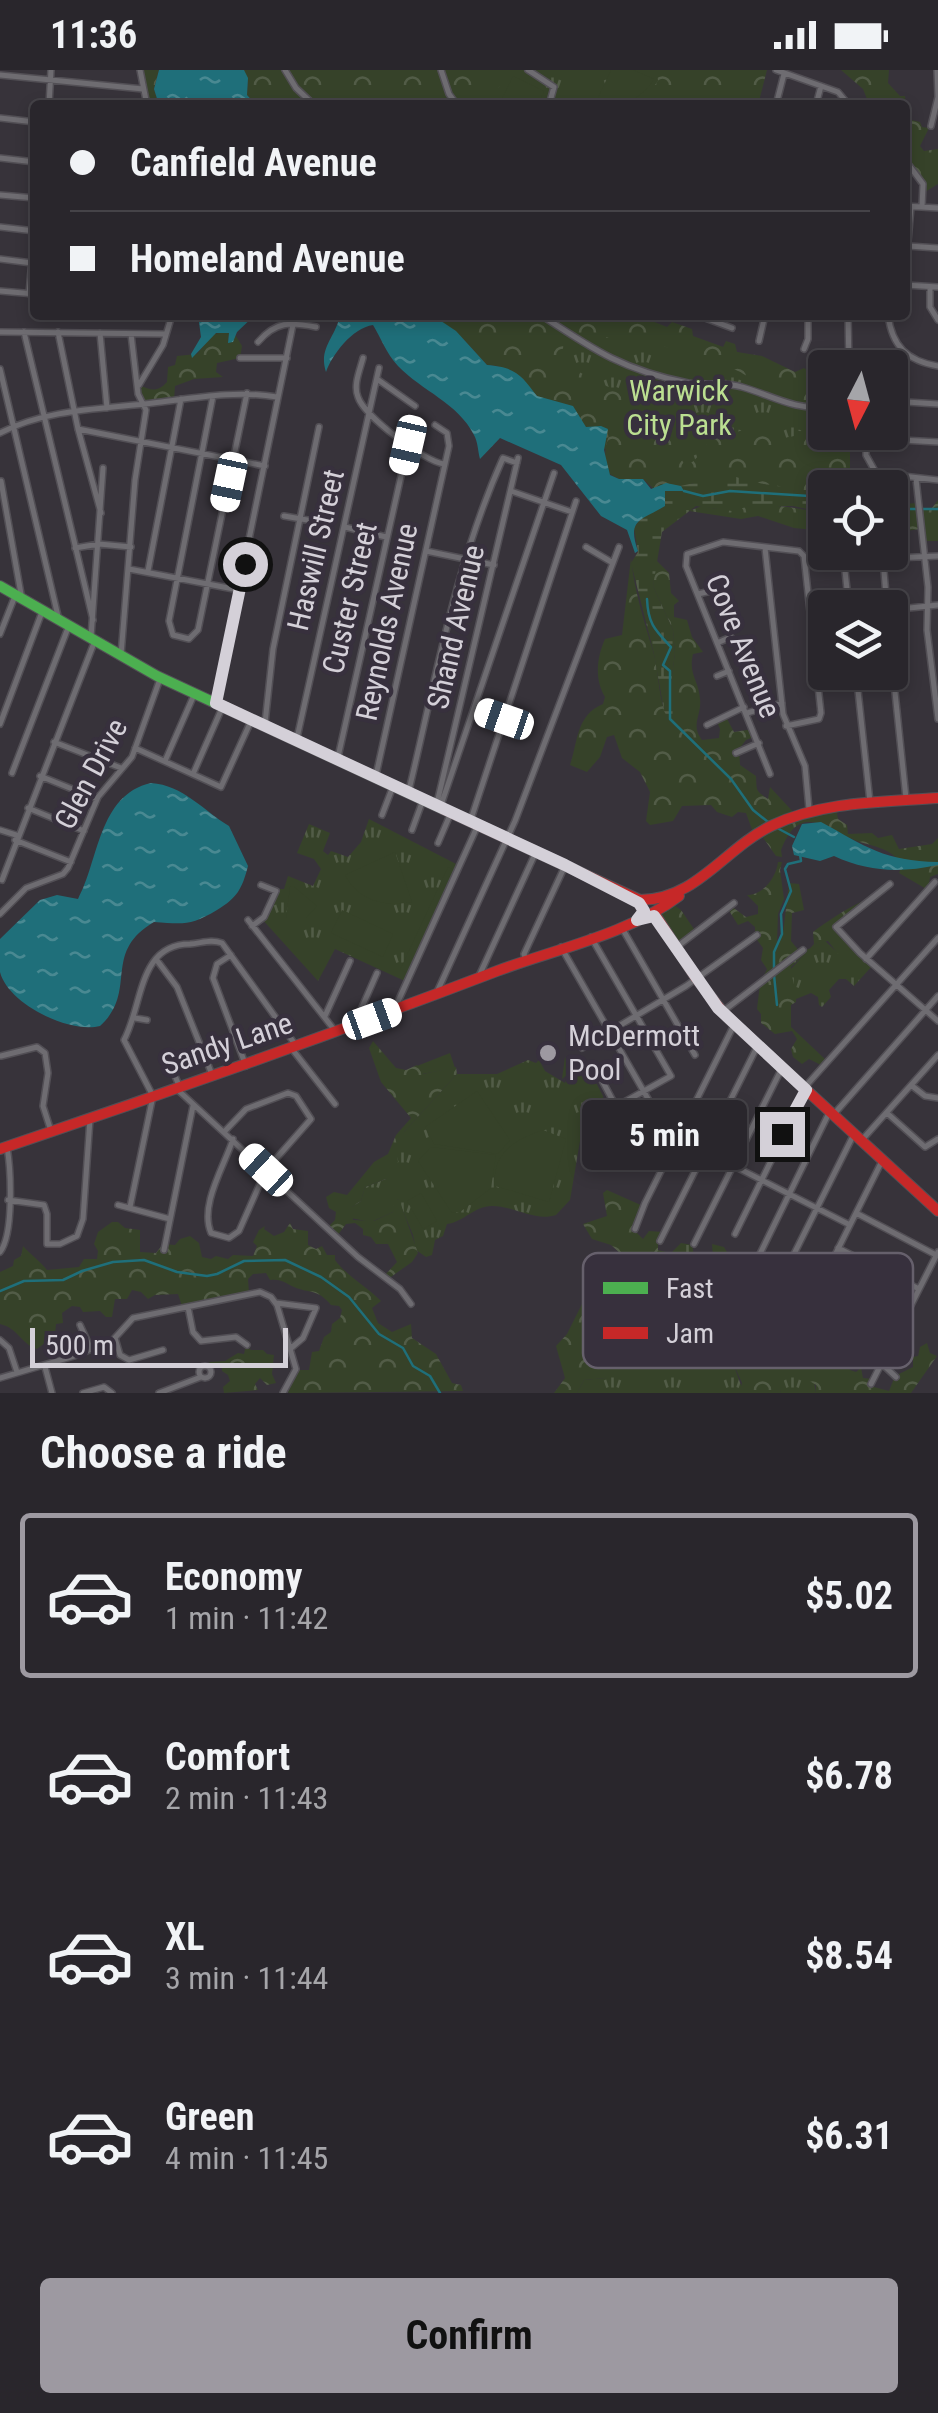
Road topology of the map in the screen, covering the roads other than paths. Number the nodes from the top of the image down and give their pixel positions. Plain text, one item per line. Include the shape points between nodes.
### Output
1 (52, 70) edge
2 (140, 70) edge
3 (285, 70) edge
4 (442, 70) edge
5 (528, 70) edge
6 (776, 70) edge
7 (936, 70) edge
8 (784, 73) junction
9 (0, 75) edge
10 (50, 80) junction
11 (821, 86) junction
12 (143, 90) junction
13 (48, 100) edge
14 (146, 100) edge
15 (309, 100) edge
16 (453, 100) edge
17 (550, 100) edge
18 (777, 100) edge
19 (817, 100) edge
20 (845, 100) edge
21 (0, 118) edge
22 (30, 121) edge
23 (931, 126) dead end
24 (0, 158) edge
25 (30, 161) edge
26 (910, 167) edge
27 (0, 195) edge
28 (30, 198) edge
29 (910, 207) edge
30 (922, 207) junction
31 (938, 208) edge
32 (0, 227) edge
33 (30, 229) edge
34 (910, 246) edge
35 (938, 248) edge
36 (0, 260) edge
37 (30, 263) edge
38 (934, 287) edge
39 (0, 291) edge
40 (30, 294) edge
41 (170, 320) edge
42 (291, 320) edge
43 (294, 320) edge
44 (297, 320) edge
45 (548, 320) edge
46 (717, 320) edge
47 (764, 320) edge
48 (808, 320) edge
49 (848, 320) edge
50 (889, 320) edge
51 (938, 320) edge
52 (316, 327) dead end
53 (732, 328) dead end
54 (0, 332) edge
55 (24, 332) junction
56 (58, 332) junction
57 (100, 333) junction
58 (131, 334) junction
59 (166, 334) junction
60 (759, 341) dead end
61 (258, 342) dead end
62 (804, 350) dead end
63 (849, 350) edge
64 (901, 350) edge
65 (908, 355) edge
66 (240, 358) dead end
67 (287, 358) junction
68 (362, 362) dead end
69 (938, 366) edge
70 (0, 368) edge
71 (379, 368) dead end
72 (377, 378) junction
73 (137, 388) junction
74 (248, 393) junction
75 (213, 396) junction
76 (278, 398) junction
77 (181, 400) junction
78 (908, 402) edge
79 (144, 404) junction
80 (938, 404) edge
81 (415, 406) dead end
82 (808, 406) edge
83 (107, 408) junction
84 (75, 411) junction
85 (369, 412) junction
86 (44, 418) junction
87 (435, 424) dead end
88 (13, 426) junction
89 (319, 426) dead end
90 (78, 429) junction
91 (0, 433) edge
92 (908, 439) edge
93 (141, 441) junction
94 (938, 442) edge
95 (408, 445) junction
96 (172, 448) junction
97 (866, 450) edge
98 (203, 454) junction
99 (234, 459) junction
100 (444, 464) junction
101 (265, 466) junction
102 (104, 468) dead end
103 (554, 473) dead end
104 (916, 479) junction
105 (938, 480) edge
106 (2, 481) edge
107 (511, 490) junction
108 (576, 501) dead end
109 (545, 502) junction
110 (572, 512) junction
111 (100, 513) junction
112 (284, 516) dead end
113 (300, 517) junction
114 (319, 522) dead end
115 (345, 528) junction
116 (387, 537) junction
117 (99, 544) junction
118 (131, 547) junction
119 (586, 547) dead end
120 (619, 547) dead end
121 (75, 548) junction
122 (765, 548) junction
123 (426, 550) junction
124 (938, 556) edge
125 (924, 557) junction
126 (464, 559) junction
127 (613, 562) junction
128 (494, 565) junction
129 (129, 568) junction
130 (148, 571) junction
131 (178, 577) junction
132 (209, 584) junction
133 (0, 586) edge
134 (724, 588) dead end
135 (240, 590) junction
136 (808, 590) edge
137 (886, 590) edge
138 (698, 594) junction
139 (19, 595) junction
140 (938, 605) edge
141 (927, 606) junction
142 (908, 608) edge
143 (44, 609) junction
144 (93, 620) junction
145 (64, 622) junction
146 (0, 634) edge
147 (731, 637) dead end
148 (93, 638) junction
149 (717, 643) junction
150 (121, 655) junction
151 (728, 672) junction
152 (718, 676) dead end
153 (161, 678) junction
154 (819, 690) edge
155 (858, 690) edge
156 (895, 690) edge
157 (195, 694) junction
158 (782, 703) junction
159 (220, 705) junction
160 (474, 708) junction
161 (745, 710) junction
162 (504, 719) junction
163 (938, 719) edge
164 (258, 722) junction
165 (0, 724) edge
166 (707, 725) dead end
167 (786, 726) junction
168 (296, 740) junction
169 (54, 742) junction
170 (794, 742) junction
171 (759, 743) junction
172 (786, 746) dead end
173 (136, 748) junction
174 (736, 753) dead end
175 (338, 760) junction
176 (165, 761) junction
177 (122, 769) junction
178 (12, 772) dead end
179 (193, 774) junction
180 (770, 774) dead end
181 (40, 776) junction
182 (375, 778) junction
183 (394, 786) junction
184 (408, 793) junction
185 (938, 798) edge
186 (97, 799) junction
187 (423, 800) junction
188 (906, 801) junction
189 (871, 805) junction
190 (28, 808) junction
191 (443, 809) junction
192 (809, 812) junction
193 (382, 815) dead end
194 (474, 823) junction
195 (0, 830) edge
196 (412, 830) dead end
197 (84, 831) junction
198 (16, 838) junction
199 (508, 839) junction
200 (438, 844) dead end
201 (536, 852) junction
202 (72, 862) junction
203 (565, 865) junction
204 (2, 880) edge
205 (935, 882) dead end
206 (604, 884) junction
207 (890, 884) dead end
208 (262, 885) dead end
209 (734, 903) dead end
210 (647, 907) junction
211 (0, 914) edge
212 (620, 925) junction
213 (757, 934) dead end
214 (590, 936) junction
215 (938, 938) edge
216 (561, 947) junction
217 (675, 948) junction
218 (804, 950) dead end
219 (231, 955) junction
220 (156, 958) junction
221 (866, 958) junction
222 (526, 960) junction
223 (350, 961) dead end
224 (377, 973) dead end
225 (478, 978) junction
226 (696, 978) junction
227 (896, 985) junction
228 (436, 995) junction
229 (938, 996) edge
230 (663, 999) junction
231 (925, 1010) junction
232 (394, 1011) junction
233 (722, 1012) junction
234 (636, 1014) junction
235 (324, 1016) junction
236 (135, 1018) junction
237 (147, 1020) dead end
238 (938, 1022) edge
239 (734, 1024) junction
240 (354, 1026) junction
241 (608, 1030) junction
242 (336, 1032) junction
243 (758, 1046) junction
244 (295, 1048) junction
245 (582, 1048) dead end
246 (694, 1055) dead end
247 (938, 1055) edge
248 (2, 1056) edge
249 (165, 1062) dead end
250 (246, 1066) junction
251 (782, 1068) junction
252 (596, 1069) dead end
253 (213, 1077) junction
254 (911, 1085) junction
255 (179, 1089) junction
256 (805, 1089) junction
257 (644, 1091) junction
258 (154, 1096) junction
259 (938, 1098) edge
260 (336, 1104) dead end
261 (193, 1105) junction
262 (617, 1106) junction
263 (887, 1112) junction
264 (831, 1114) junction
265 (90, 1117) junction
266 (51, 1131) junction
267 (225, 1131) junction
268 (677, 1138) junction
269 (858, 1138) junction
270 (233, 1139) junction
271 (938, 1139) edge
272 (3, 1148) edge
273 (638, 1148) dead end
274 (704, 1152) junction
275 (882, 1160) junction
276 (732, 1166) junction
277 (266, 1170) junction
278 (761, 1180) junction
279 (789, 1195) junction
280 (5, 1202) edge
281 (118, 1205) dead end
282 (130, 1207) junction
283 (817, 1208) junction
284 (938, 1211) edge
285 (856, 1213) junction
286 (170, 1218) junction
287 (850, 1225) junction
288 (635, 1229) dead end
289 (735, 1234) dead end
290 (660, 1241) dead end
291 (694, 1244) dead end
292 (838, 1248) junction
293 (164, 1250) dead end
294 (0, 1252) edge
295 (760, 1253) edge
296 (795, 1253) edge
297 (836, 1253) edge
298 (848, 1253) edge
299 (937, 1253) edge
300 (913, 1286) edge
301 (919, 1289) junction
302 (913, 1301) edge
303 (276, 1303) junction
304 (411, 1304) dead end
305 (188, 1308) junction
306 (80, 1325) dead end
307 (115, 1338) junction
308 (0, 1340) edge
309 (247, 1345) dead end
310 (90, 1348) junction
311 (163, 1350) dead end
312 (290, 1350) junction
313 (44, 1366) junction
314 (880, 1368) edge
315 (885, 1368) edge
316 (17, 1373) junction
317 (202, 1377) dead end
318 (0, 1378) edge
319 (896, 1378) dead end
320 (871, 1384) dead end
321 (109, 1390) edge
322 (52, 1393) edge
323 (83, 1393) edge
324 (159, 1393) edge
325 (283, 1393) edge

1 - 10 street
2 - 12 street
3 - 15 street
4 - 16 street
5 - 17 street via 554,87
6 - 8 street
7 - 23 street
8 - 11 street
8 - 18 street
9 - 10 street
10 - 12 street
10 - 13 street
11 - 19 street
11 - 20 street
12 - 14 street
21 - 22 street
24 - 25 street
26 - 30 street via 923,184
27 - 28 street
29 - 30 street
30 - 31 street
32 - 33 street
34 - 35 street
36 - 37 street
38 - 51 street via 930,306
39 - 40 street
41 - 59 street
42 - 61 street
43 - 67 street
44 - 52 street
45 - 82 street via 635,369 735,385
46 - 53 street
47 - 60 street
48 - 62 street
49 - 63 street
50 - 64 street
54 - 55 street
55 - 56 street
55 - 86 street
56 - 57 street
56 - 84 street
57 - 58 street
57 - 83 street
58 - 59 street
58 - 73 street
59 - 73 street
65 - 69 street
66 - 67 street
67 - 76 street
68 - 85 street via 356,395
70 - 88 street
71 - 72 street, Haswill Street
72 - 81 street
72 - 85 street, Haswill Street
73 - 79 street
74 - 75 street
74 - 76 street
74 - 99 street
75 - 77 street
75 - 98 street
76 - 101 street
77 - 79 street
77 - 96 street
78 - 80 street
79 - 83 street
79 - 93 street
83 - 84 street
84 - 86 street
84 - 90 street
85 - 95 street
85 - 115 street, Haswill Street
86 - 88 street
86 - 121 street
87 - 100 street, Reynolds Avenue via 449,436
88 - 91 street
88 - 145 street
89 - 113 street
90 - 93 street
90 - 111 street
92 - 94 street
93 - 96 street
93 - 118 street
95 - 100 street
95 - 116 street, Custer Street
96 - 98 street
96 - 130 street
97 - 104 street via 873,470
98 - 99 street
98 - 131 street
99 - 101 street
99 - 132 street
100 - 123 street, Reynolds Avenue
101 - 135 street
102 - 111 street
103 - 109 street
104 - 105 street
104 - 125 street
106 - 139 street
107 - 109 street
107 - 126 street, Shand Avenue via 518,460 503,458
107 - 128 street, Shand Avenue
108 - 110 street
109 - 110 street
109 - 160 street
110 - 162 street
111 - 117 street
112 - 113 street
113 - 114 street
113 - 164 street via 268,707
115 - 116 street
115 - 168 street, Haswill Street
116 - 175 street, Custer Street
117 - 118 street
117 - 121 street
117 - 144 street
118 - 129 street
119 - 127 street
120 - 127 street
121 - 144 street
122 - 136 street, Cove Avenue via 799,551
122 - 138 street, Cove Avenue via 723,542 687,554
122 - 158 street
123 - 126 street
123 - 182 street, Reynolds Avenue
124 - 125 street
125 - 137 street via 887,562
125 - 141 street
126 - 128 street
126 - 184 street
127 - 199 street
128 - 191 street, Shand Avenue
129 - 130 street
129 - 150 street
130 - 131 street
131 - 132 street
131 - 132 street via 169,626 180,638 198,630
132 - 135 street
133 - 139 main road
134 - 138 street
135 - 159 street
138 - 149 street, Cove Avenue
139 - 143 main road
139 - 146 street
140 - 141 street
141 - 142 street
141 - 163 street
143 - 145 main road
143 - 165 street
144 - 148 street
145 - 148 main road
145 - 178 street
147 - 149 street
148 - 150 main road
148 - 169 street
149 - 151 street, Cove Avenue
150 - 153 main road
151 - 152 street
151 - 161 street, Cove Avenue
153 - 157 main road
153 - 173 street, Glen Drive
154 - 167 street, Cove Avenue via 818,720
155 - 189 street
156 - 188 street
157 - 159 main road
157 - 176 street
158 - 161 street
158 - 167 street
159 - 164 main road
159 - 179 street
160 - 162 street
160 - 191 street
161 - 166 street
161 - 171 street, Cove Avenue
162 - 194 street
164 - 168 main road
164 - 179 street via 222,786
167 - 170 street
168 - 175 main road
169 - 177 street
169 - 181 street
170 - 172 street
170 - 192 street via 805,766
171 - 174 street
171 - 180 street, Cove Avenue
173 - 176 street
173 - 177 street, Glen Drive
175 - 182 main road
176 - 179 street
177 - 186 street, Glen Drive
181 - 186 street
181 - 190 street
182 - 183 main road
183 - 184 main road
183 - 193 street
184 - 187 main road
185 - 188 main road, Sandy Lane
186 - 197 street, Glen Drive
187 - 191 main road
187 - 196 street
188 - 189 main road, Sandy Lane
189 - 192 main road, Sandy Lane
190 - 197 street
190 - 198 street
191 - 194 main road
191 - 200 street
192 - 210 main road, Sandy Lane via 763,830
194 - 199 main road
194 - 232 street
195 - 198 street
197 - 202 street, Glen Drive
198 - 202 street
198 - 204 street
199 - 201 main road
199 - 228 street
201 - 203 main road
201 - 225 street
202 - 211 street, Glen Drive via 63,874 26,888
203 - 206 main road
203 - 222 street
205 - 221 street
206 - 210 main road
206 - 210 main road
207 - 221 street via 836,926
208 - 235 street via 276,891 264,917 250,923
209 - 217 street
210 - 212 main road, Sandy Lane
210 - 217 main road
212 - 214 main road, Sandy Lane
212 - 230 street
213 - 226 street
214 - 216 main road, Sandy Lane
214 - 234 street
215 - 227 street
216 - 222 main road, Sandy Lane
216 - 241 street
217 - 226 main road
218 - 233 street
219 - 220 street via 215,940 174,945
219 - 244 street
219 - 250 street via 217,964 213,978
220 - 236 street via 144,974
220 - 253 street via 178,988
221 - 227 street
222 - 225 main road, Sandy Lane
223 - 235 street
224 - 240 street
225 - 228 main road, Sandy Lane
226 - 230 street
226 - 233 main road
227 - 231 street
227 - 256 street
228 - 232 main road, Sandy Lane
229 - 231 street
230 - 234 street
230 - 246 street
231 - 238 street
231 - 264 street
232 - 240 main road, Sandy Lane
233 - 239 main road
234 - 241 street
234 - 257 street via 671,1076
235 - 242 street
236 - 237 street
236 - 258 street via 125,1042
239 - 243 main road
239 - 268 street
240 - 242 main road, Sandy Lane
241 - 245 street
241 - 257 street
242 - 244 main road, Sandy Lane
243 - 251 main road
243 - 274 street
244 - 250 main road, Sandy Lane
244 - 260 street
247 - 254 street
248 - 266 street via 36,1047 45,1053 43,1106
249 - 255 street
250 - 253 main road, Sandy Lane
251 - 256 main road
251 - 276 street
252 - 262 street
253 - 255 main road, Sandy Lane
254 - 259 street
254 - 263 street
255 - 258 main road, Sandy Lane
255 - 261 street
256 - 264 main road
256 - 278 street
257 - 262 street
257 - 268 street
258 - 265 main road, Sandy Lane
258 - 282 street
261 - 267 street
261 - 286 street
262 - 273 street
263 - 269 street
263 - 271 street via 924,1146
264 - 269 main road
264 - 279 street
265 - 266 main road, Sandy Lane
265 - 280 street via 77,1236 47,1244 44,1205
266 - 272 main road, Sandy Lane
267 - 270 street
267 - 277 street via 246,1109 295,1096 311,1120
268 - 274 street
268 - 288 street
269 - 275 main road
269 - 283 street
270 - 277 street
270 - 277 street via 210,1206 211,1233 237,1235
272 - 280 street
274 - 276 street
274 - 290 street
275 - 284 main road
275 - 285 street
276 - 278 street
276 - 291 street
277 - 304 street
278 - 279 street
278 - 289 street
279 - 283 street
279 - 295 street
280 - 294 street via 6,1244
281 - 282 street
282 - 286 street
283 - 287 street
283 - 296 street
285 - 287 street
285 - 299 street
286 - 293 street
287 - 292 street
292 - 297 street
292 - 298 street
299 - 301 street
300 - 301 street
301 - 302 street
303 - 305 street via 258,1292
303 - 312 street
303 - 312 street via 316,1308
305 - 307 street via 133,1318
305 - 309 street via 201,1341 236,1337
306 - 310 street
307 - 310 street
307 - 311 street via 129,1360
308 - 316 street via 10,1348
310 - 313 street
312 - 325 street via 296,1374
313 - 316 street
313 - 322 street
314 - 320 street
315 - 319 street
316 - 318 street
317 - 324 street
321 - 323 street

